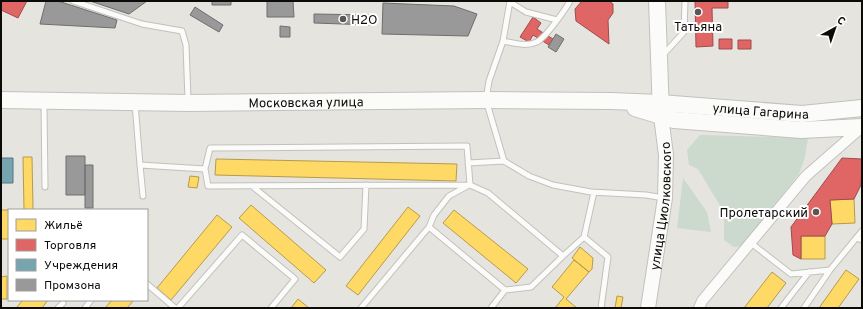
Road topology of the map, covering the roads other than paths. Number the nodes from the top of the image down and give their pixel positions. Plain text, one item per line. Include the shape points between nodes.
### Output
1 (73, 1) edge
2 (510, 1) edge
3 (570, 1) edge
4 (657, 1) edge
5 (685, 1) edge
6 (557, 20) junction
7 (503, 40) junction
8 (658, 60) junction
9 (1, 100) edge
10 (44, 100) junction
11 (486, 100) junction
12 (135, 102) junction
13 (188, 102) junction
14 (862, 108) edge
15 (660, 109) junction
16 (862, 127) edge
17 (504, 161) junction
18 (468, 163) junction
19 (140, 165) junction
20 (205, 169) junction
21 (366, 185) junction
22 (470, 185) junction
23 (252, 186) junction
24 (45, 187) dead end
25 (594, 192) junction
26 (143, 196) dead end
27 (665, 198) junction
28 (429, 228) junction
29 (862, 231) edge
30 (584, 237) junction
31 (856, 238) junction
32 (862, 240) edge
33 (751, 243) junction
34 (563, 256) junction
35 (830, 270) junction
36 (809, 272) junction
37 (148, 285) edge
38 (505, 290) junction
39 (63, 303) dead end
40 (58, 308) edge
41 (177, 308) edge
42 (271, 308) edge
43 (361, 308) edge
44 (491, 308) edge
45 (601, 308) edge
46 (648, 308) edge
47 (699, 308) edge
48 (781, 308) edge
49 (804, 308) edge

1 - 13 lane via 142,24 182,31 186,45
2 - 6 lane via 526,12
2 - 7 lane
3 - 6 lane
4 - 8 main road
5 - 8 lane via 684,32
6 - 7 lane via 537,42 522,45
7 - 11 lane via 489,80
8 - 15 main road
9 - 10 main road, Московская улица
10 - 12 main road, Московская улица
10 - 24 lane
11 - 13 main road, Московская улица
11 - 15 main road, Московская улица via 611,101
11 - 17 lane
12 - 13 main road, Московская улица
12 - 19 lane
14 - 15 main road, улица Гагарина via 802,114
15 - 16 main road, улица Гагарина via 674,120 801,130
15 - 27 main road, улица Циолковского via 666,155
16 - 33 street via 806,176
17 - 18 lane
17 - 25 lane via 529,176 553,185
18 - 20 lane via 467,146 210,148
18 - 22 lane
19 - 20 lane
19 - 26 lane
20 - 23 lane via 208,186
21 - 22 lane
21 - 23 lane
21 - 23 lane via 364,229 340,257
22 - 28 lane via 449,196 434,215
22 - 34 lane via 488,193
25 - 27 lane
25 - 30 lane
27 - 46 main road, улица Циолковского
28 - 38 lane
28 - 43 lane
29 - 31 lane
30 - 34 lane
30 - 45 lane via 608,257
31 - 32 lane
31 - 35 lane
33 - 36 lane via 791,274
33 - 47 street via 702,301
34 - 38 lane via 531,288
35 - 36 lane
35 - 49 lane
36 - 48 lane
37 - 41 lane
38 - 44 lane
39 - 40 lane
41 - 42 lane via 242,235 295,279

